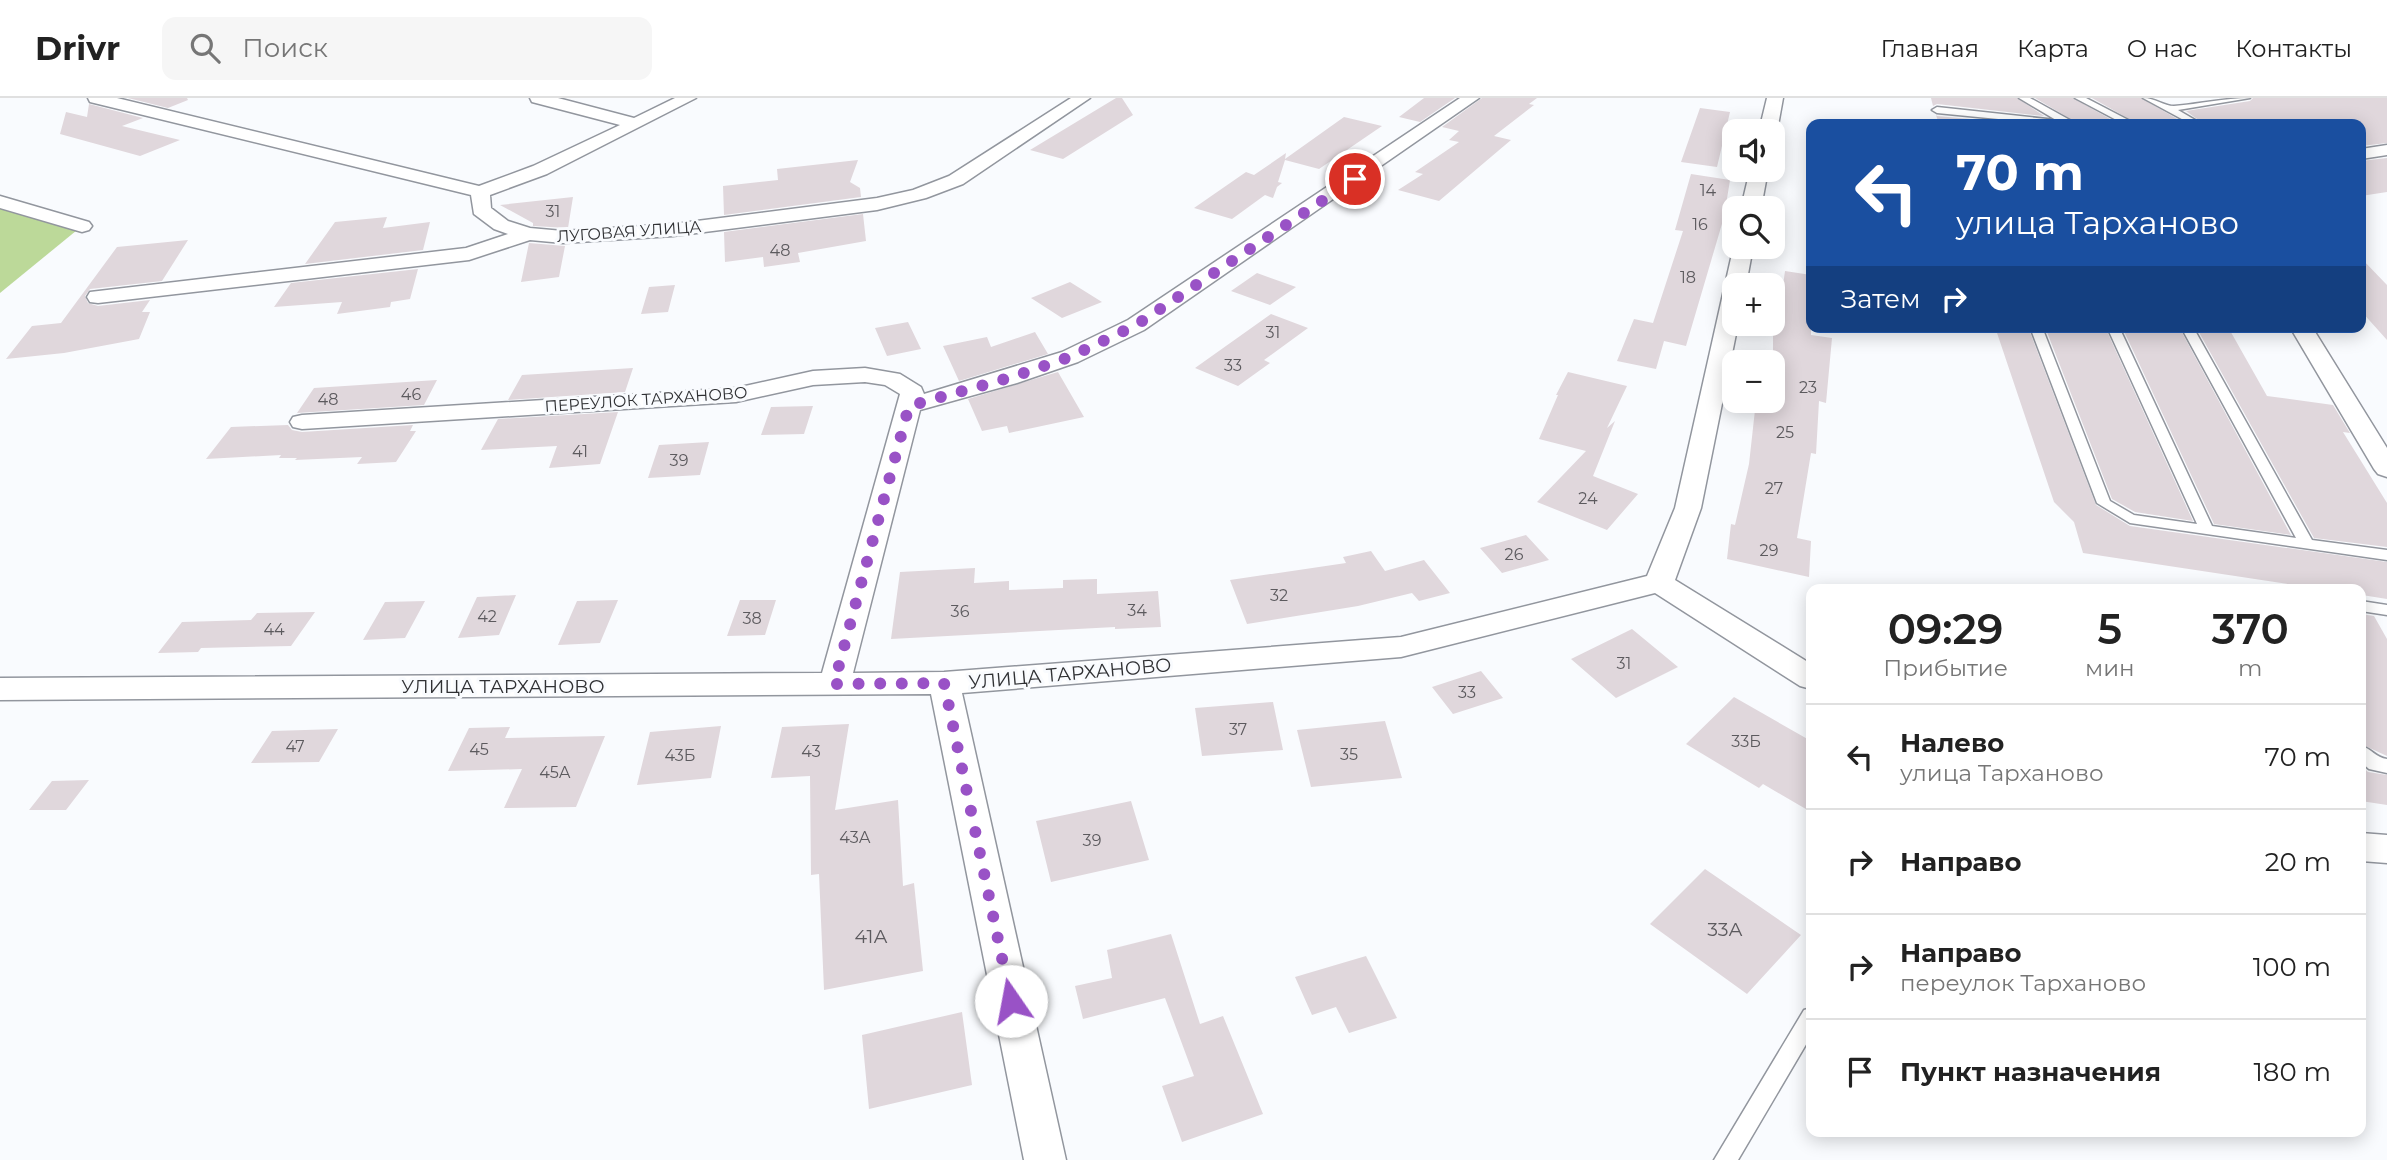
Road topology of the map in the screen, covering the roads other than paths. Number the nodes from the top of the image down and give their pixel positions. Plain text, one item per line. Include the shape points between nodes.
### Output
1 (96, 98) edge
2 (538, 98) edge
3 (688, 98) edge
4 (1082, 98) edge
5 (1471, 98) edge
6 (1774, 98) edge
7 (2022, 98) edge
8 (2079, 98) edge
9 (2147, 98) edge
10 (2246, 98) edge
11 (2169, 109) junction
12 (1937, 110) dead end
13 (1770, 119) edge
14 (2024, 119) edge
15 (2063, 119) edge
16 (2122, 119) edge
17 (2188, 119) edge
18 (634, 123) junction
19 (2387, 150) edge
20 (2366, 153) edge
21 (480, 192) junction
22 (0, 202) edge
23 (82, 226) dead end
24 (528, 234) junction
25 (98, 297) dead end
26 (2038, 333) edge
27 (2116, 333) edge
28 (2190, 333) edge
29 (2305, 333) edge
30 (1725, 336) edge
31 (909, 406) junction
32 (302, 422) dead end
33 (2387, 470) edge
34 (2207, 530) junction
35 (2306, 543) junction
36 (2387, 555) edge
37 (1659, 583) junction
38 (2366, 607) edge
39 (2387, 610) edge
40 (1806, 675) edge
41 (944, 683) junction
42 (834, 684) junction
43 (0, 689) edge
44 (2366, 756) edge
45 (2387, 766) edge
46 (2366, 848) edge
47 (2387, 849) edge
48 (1806, 1025) edge
49 (1045, 1160) edge
50 (1724, 1160) edge

1 - 21 street
2 - 18 street
3 - 18 street
4 - 24 street, ЛУГОВАЯ УЛИЦА via 956,180 901,199 673,230 563,237
5 - 31 street via 1136,325 1070,357
6 - 13 street
7 - 15 lane
8 - 16 lane
9 - 11 lane
10 - 11 lane
11 - 17 lane
12 - 14 lane
18 - 21 street via 540,170
19 - 20 street
21 - 24 street, ЛУГОВАЯ УЛИЦА via 481,210 501,225
22 - 23 street
24 - 25 street via 469,254
26 - 34 lane via 2104,503 2130,519
27 - 34 lane
28 - 35 lane
29 - 33 street
30 - 37 street via 1688,508
31 - 32 street, ПЕРЕУЛОК ТАРХАНОВО via 913,392 892,379 865,375 813,378 736,395
31 - 42 street
34 - 35 lane
35 - 36 lane
37 - 40 street
37 - 41 street, УЛИЦА ТАРХАНОВО via 1401,647
38 - 39 lane
41 - 42 street, УЛИЦА ТАРХАНОВО
41 - 49 street
42 - 43 street, УЛИЦА ТАРХАНОВО
44 - 45 lane
46 - 47 street
48 - 50 lane

